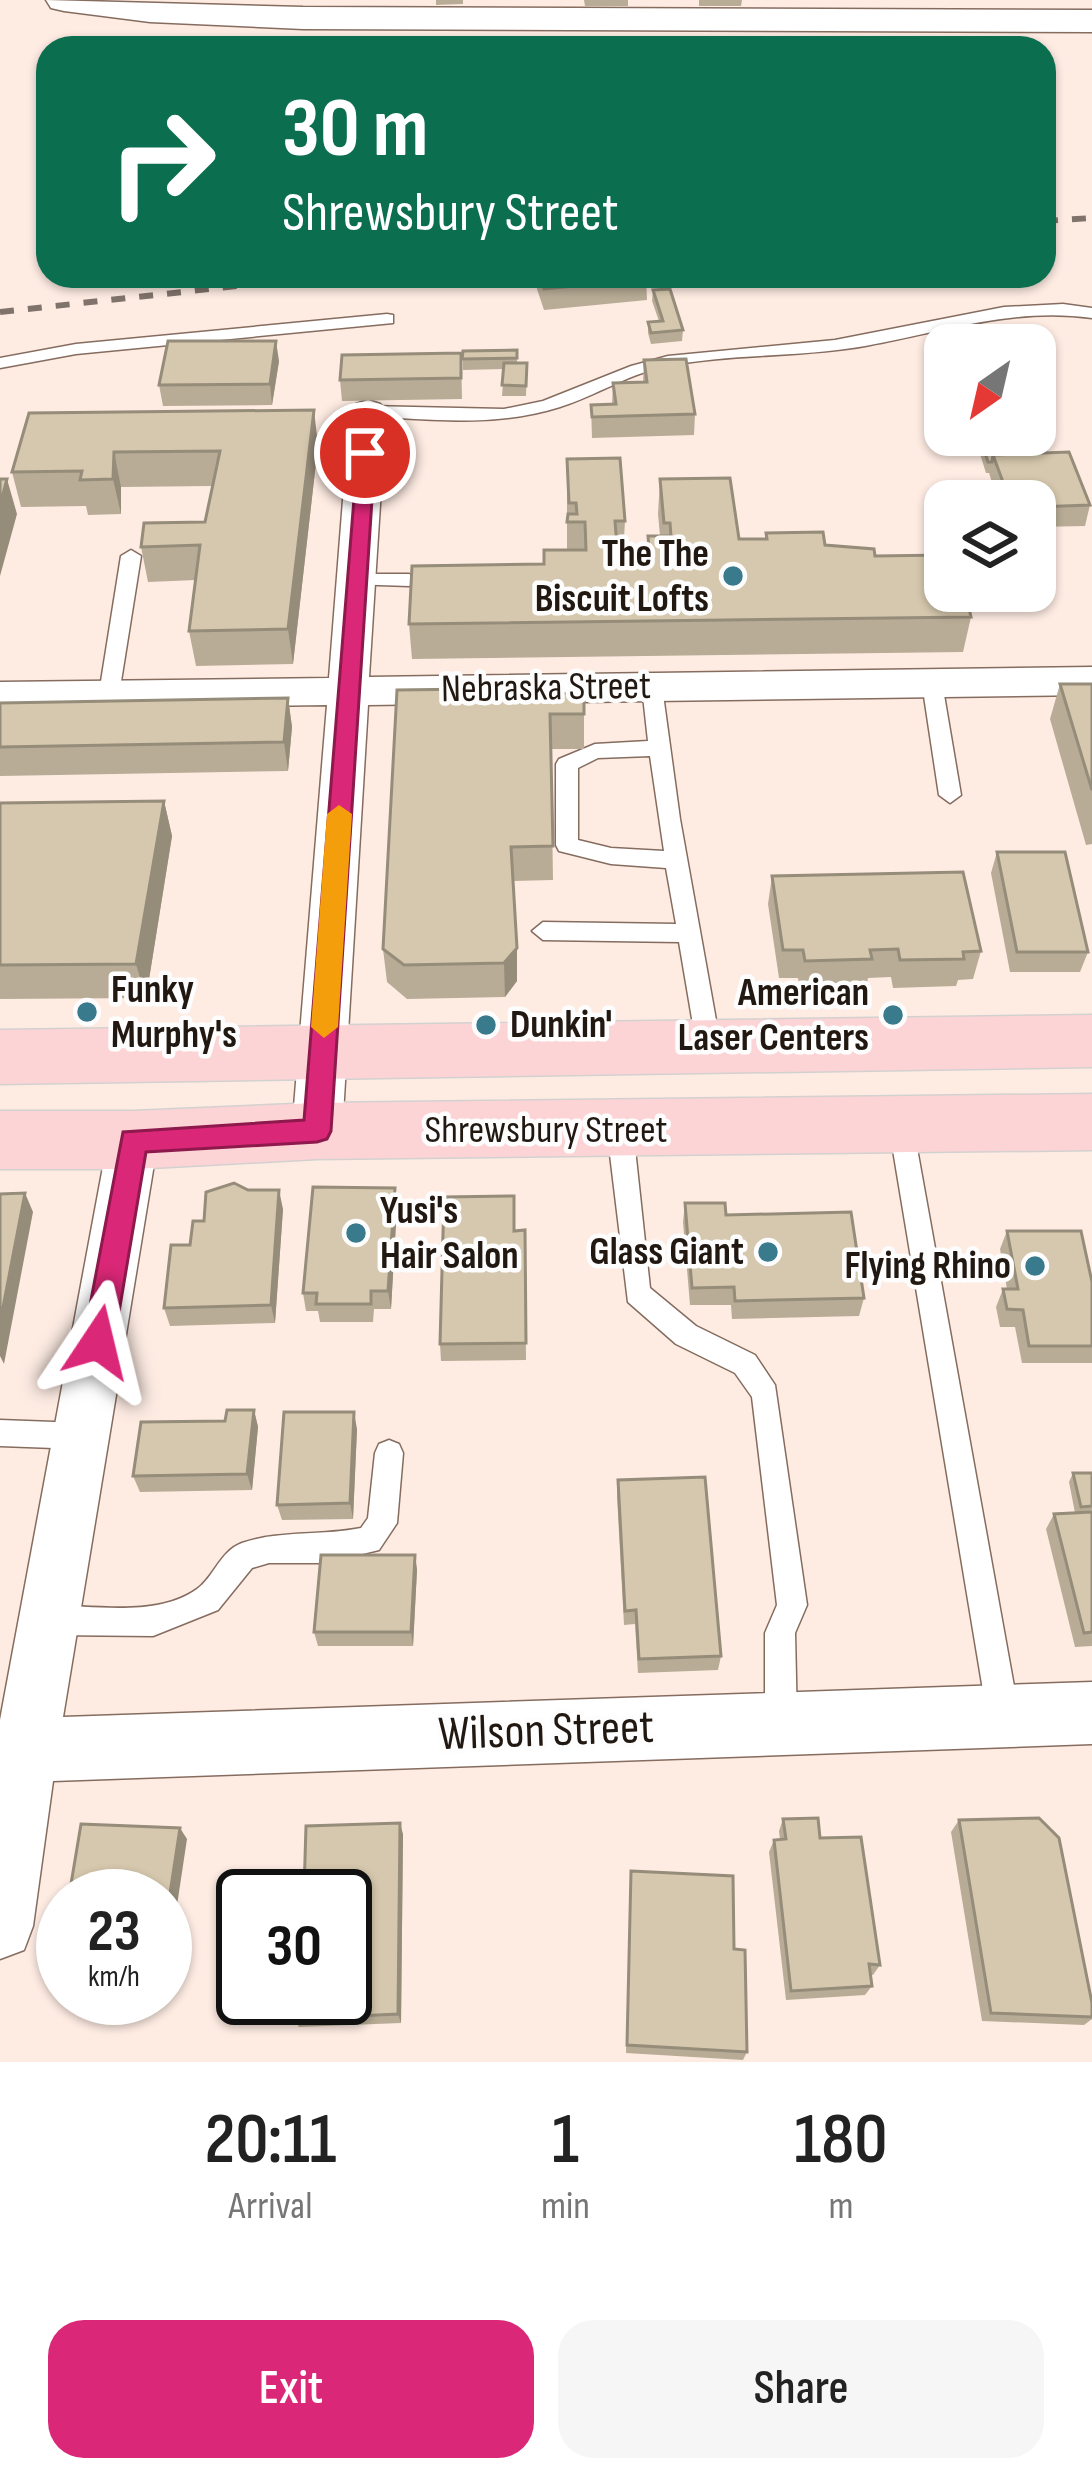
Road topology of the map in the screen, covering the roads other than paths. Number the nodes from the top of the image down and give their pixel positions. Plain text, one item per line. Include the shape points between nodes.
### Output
1 (64, 0) edge
2 (951, 10) edge
3 (1092, 21) edge
4 (1092, 314) edge
5 (387, 319) dead end
6 (0, 363) edge
7 (368, 411) joint
8 (131, 556) dead end
9 (356, 580) junction
10 (409, 580) edge
11 (1092, 681) edge
12 (932, 683) junction
13 (652, 687) junction
14 (348, 691) junction
15 (109, 694) junction
16 (0, 696) edge
17 (660, 748) junction
18 (950, 795) dead end
19 (676, 860) junction
20 (543, 931) dead end
21 (689, 933) junction
22 (1092, 1041) edge
23 (709, 1048) junction
24 (322, 1053) junction
25 (0, 1057) edge
26 (1092, 1122) edge
27 (901, 1126) junction
28 (620, 1130) junction
29 (317, 1131) junction
30 (0, 1140) edge
31 (134, 1141) junction
32 (0, 1433) edge
33 (82, 1436) junction
34 (389, 1453) dead end
35 (49, 1620) junction
36 (1092, 1713) edge
37 (1003, 1714) junction
38 (781, 1723) junction
39 (13, 1750) edge
40 (0, 1926) edge

1 - 2 main road via 303,18
2 - 3 main road
4 - 7 lane via 1005,311 857,342 670,360 507,414
5 - 6 lane
7 - 9 street
8 - 15 lane
9 - 10 lane
9 - 14 street
11 - 12 street, Nebraska Street
12 - 13 street, Nebraska Street
12 - 18 lane
13 - 14 street, Nebraska Street
13 - 17 lane
14 - 15 street, Nebraska Street
14 - 24 street
15 - 16 street, Nebraska Street
17 - 19 lane
17 - 19 lane via 595,751 567,764 567,845
19 - 21 lane
20 - 21 lane
21 - 23 lane
22 - 23 main road, Shrewsbury Street
23 - 24 main road, Shrewsbury Street
24 - 25 main road, Shrewsbury Street
24 - 29 street
26 - 27 main road, Shrewsbury Street
27 - 28 main road, Shrewsbury Street
27 - 37 lane
28 - 29 main road, Shrewsbury Street
28 - 38 lane via 637,1294 686,1335 745,1364 765,1394 792,1605 780,1633
29 - 31 main road, Shrewsbury Street
30 - 31 main road, Shrewsbury Street
31 - 33 street
32 - 33 lane
33 - 35 street
34 - 35 lane via 382,1523 369,1540 243,1557 208,1600 153,1622
35 - 39 street
36 - 37 street, Wilson Street
37 - 38 street, Wilson Street
38 - 39 street, Wilson Street
39 - 40 street

